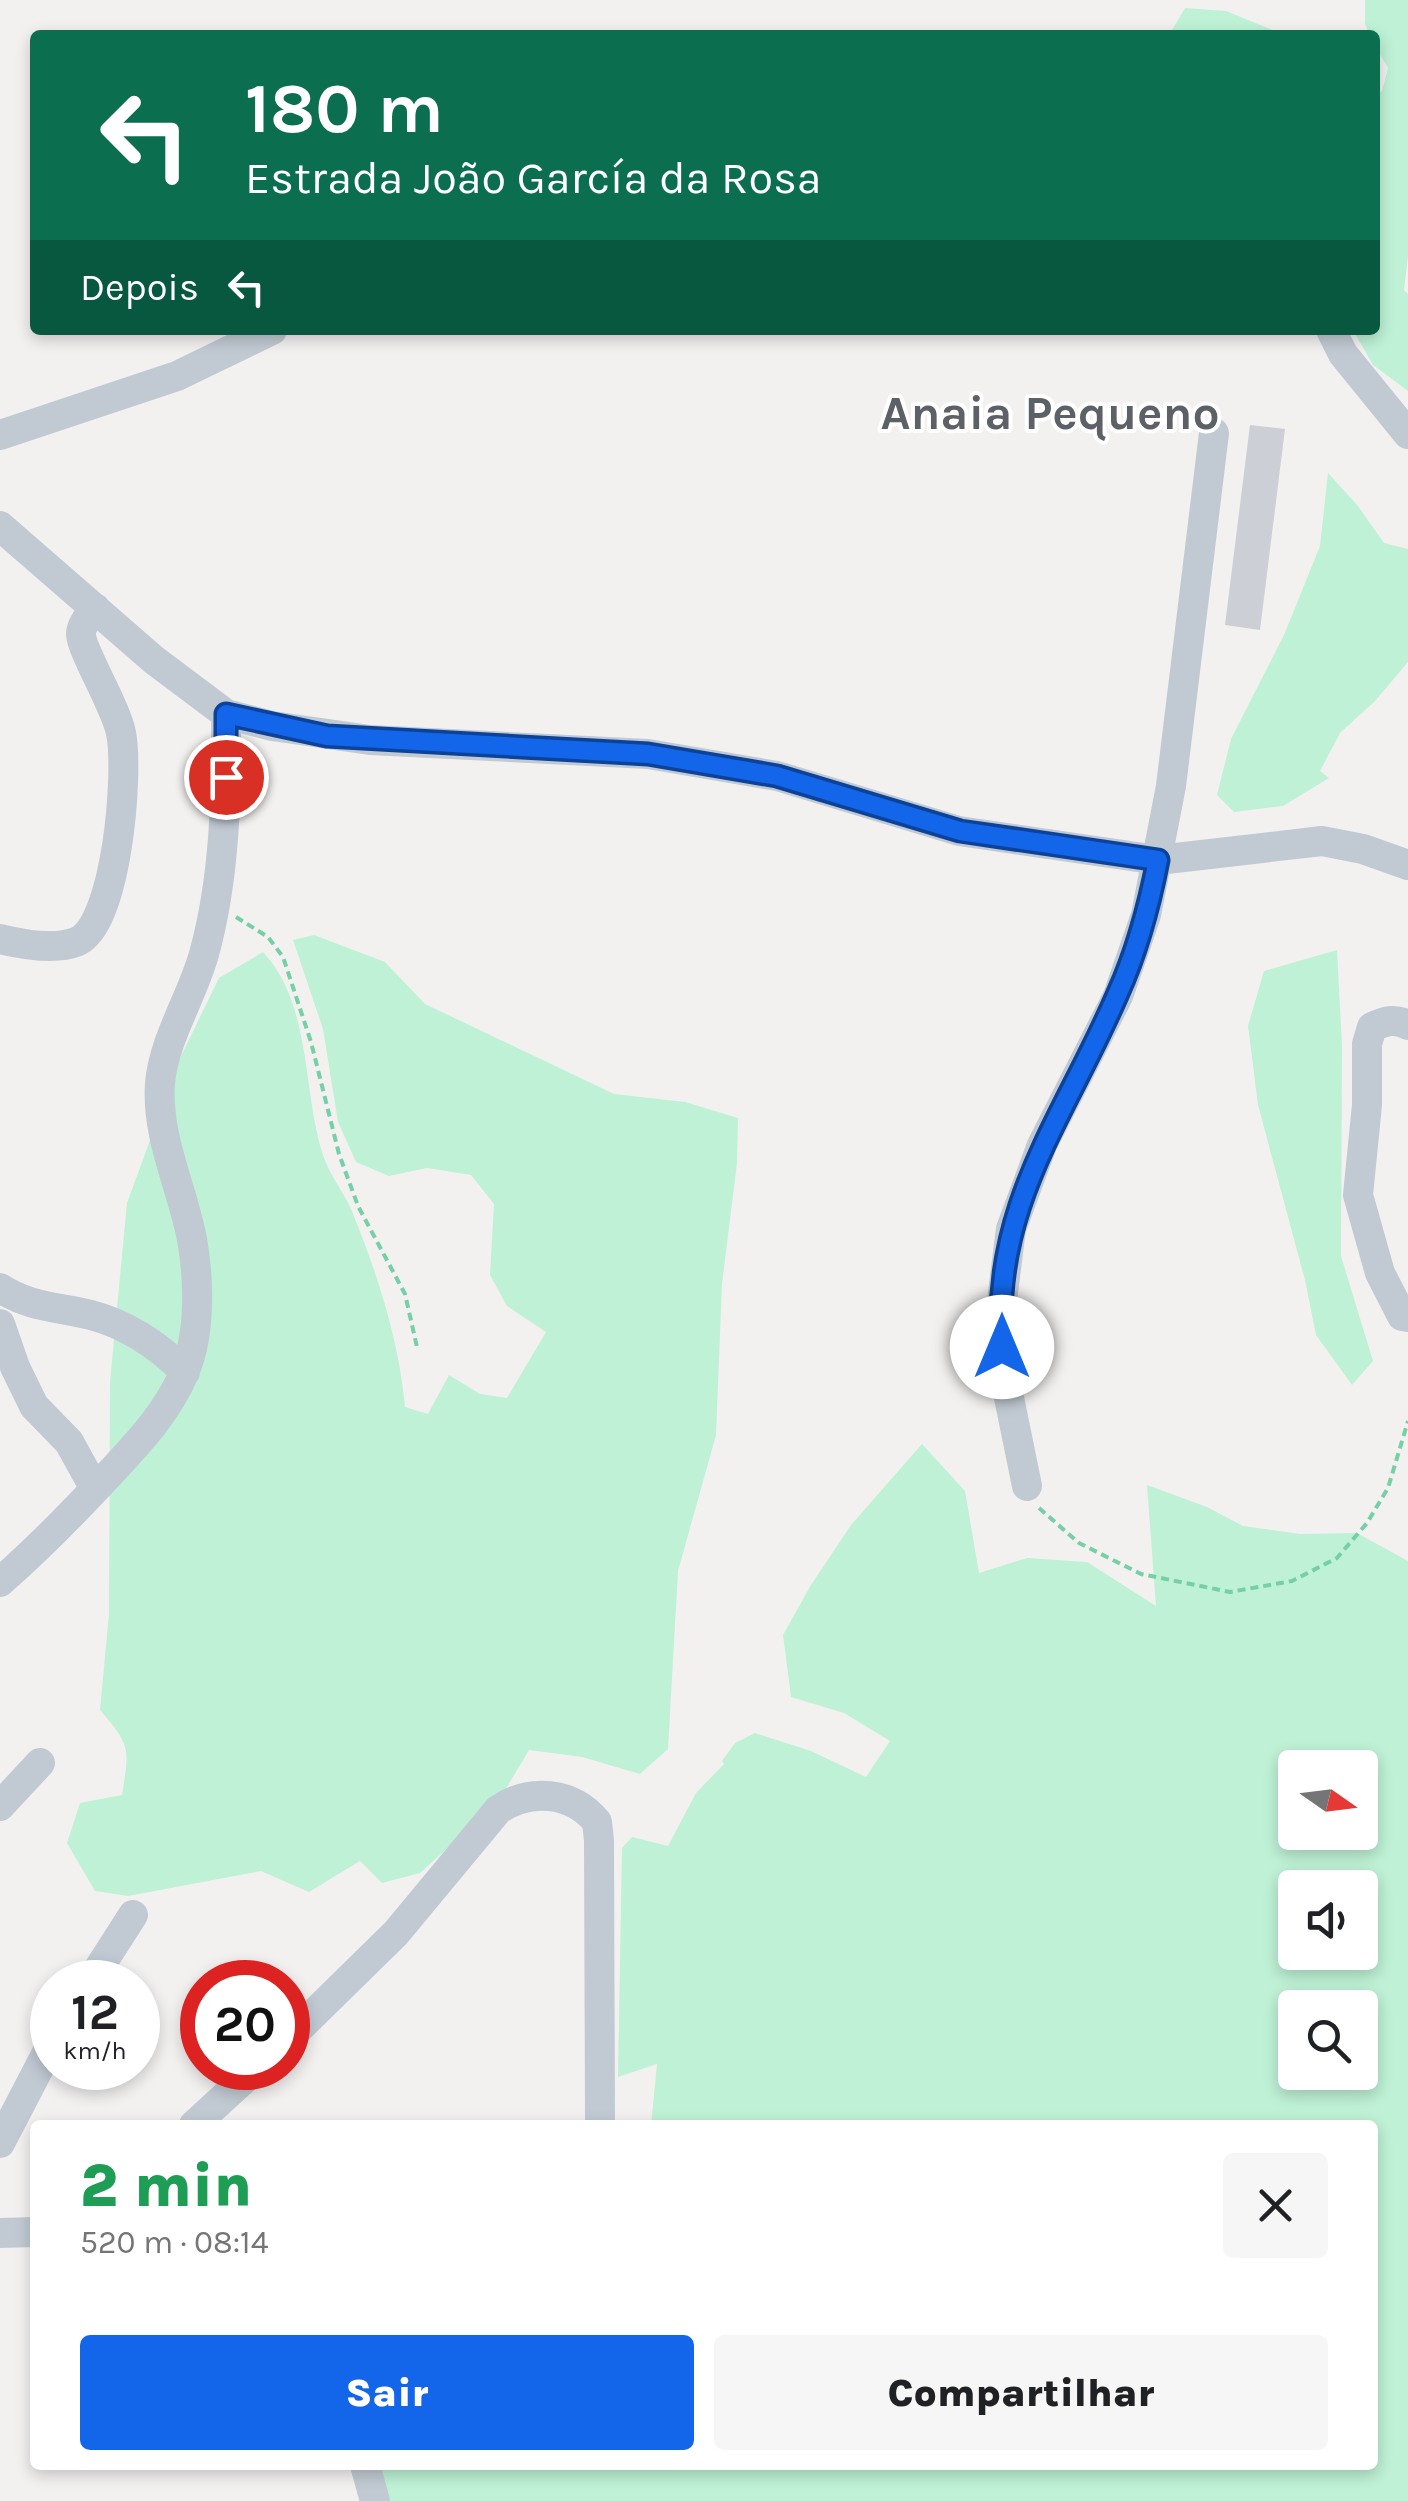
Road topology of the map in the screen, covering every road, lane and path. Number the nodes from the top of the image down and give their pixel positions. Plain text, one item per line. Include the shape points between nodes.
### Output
1 (262, 335) edge
2 (1333, 335) edge
3 (1214, 433) dead end
4 (0, 434) edge
5 (1408, 434) edge
6 (0, 526) edge
7 (95, 608) junction
8 (226, 714) junction
9 (1158, 860) junction
10 (1408, 864) edge
11 (215, 903) junction
12 (0, 938) edge
13 (1408, 1025) edge
14 (0, 1288) edge
15 (1408, 1318) edge
16 (0, 1324) edge
17 (416, 1347) dead end
18 (185, 1372) junction
19 (1408, 1421) edge
20 (1027, 1486) joint
21 (95, 1489) junction
22 (0, 1582) edge
23 (40, 1764) dead end
24 (0, 1806) edge
25 (133, 1915) dead end
26 (104, 1960) edge
27 (310, 2018) edge
28 (30, 2085) edge
29 (232, 2090) edge
30 (199, 2120) edge
31 (600, 2120) edge
32 (0, 2143) edge
33 (30, 2232) edge
34 (0, 2233) edge
35 (366, 2470) edge
36 (375, 2501) edge

1 - 4 street via 177,376
2 - 5 street
3 - 9 street
6 - 7 street
7 - 8 street
7 - 12 street via 81,639 112,703 126,778 102,910 78,942
8 - 9 street via 327,736 648,754 777,776 960,831
8 - 11 street
9 - 10 street via 1322,841
9 - 20 street via 1125,978 1042,1144 1010,1229 1000,1316
11 - 17 path via 268,937 283,957 339,1154 405,1294
11 - 18 street via 201,966 160,1083 162,1131 198,1283
13 - 15 street via 1385,1020 1372,1027 1366,1044 1358,1194 1380,1272
14 - 18 street via 16,1299 122,1326 163,1349
16 - 21 street via 34,1406 69,1442
18 - 21 street via 154,1425
19 - 20 path via 1388,1488 1337,1558 1292,1581 1230,1592 1141,1574 1079,1544 1043,1514
21 - 22 street
23 - 24 street
25 - 26 street
27 - 31 street via 396,1934 498,1810 536,1794 576,1804 597,1822 599,1841
28 - 32 street
29 - 30 street
33 - 34 street
35 - 36 street

